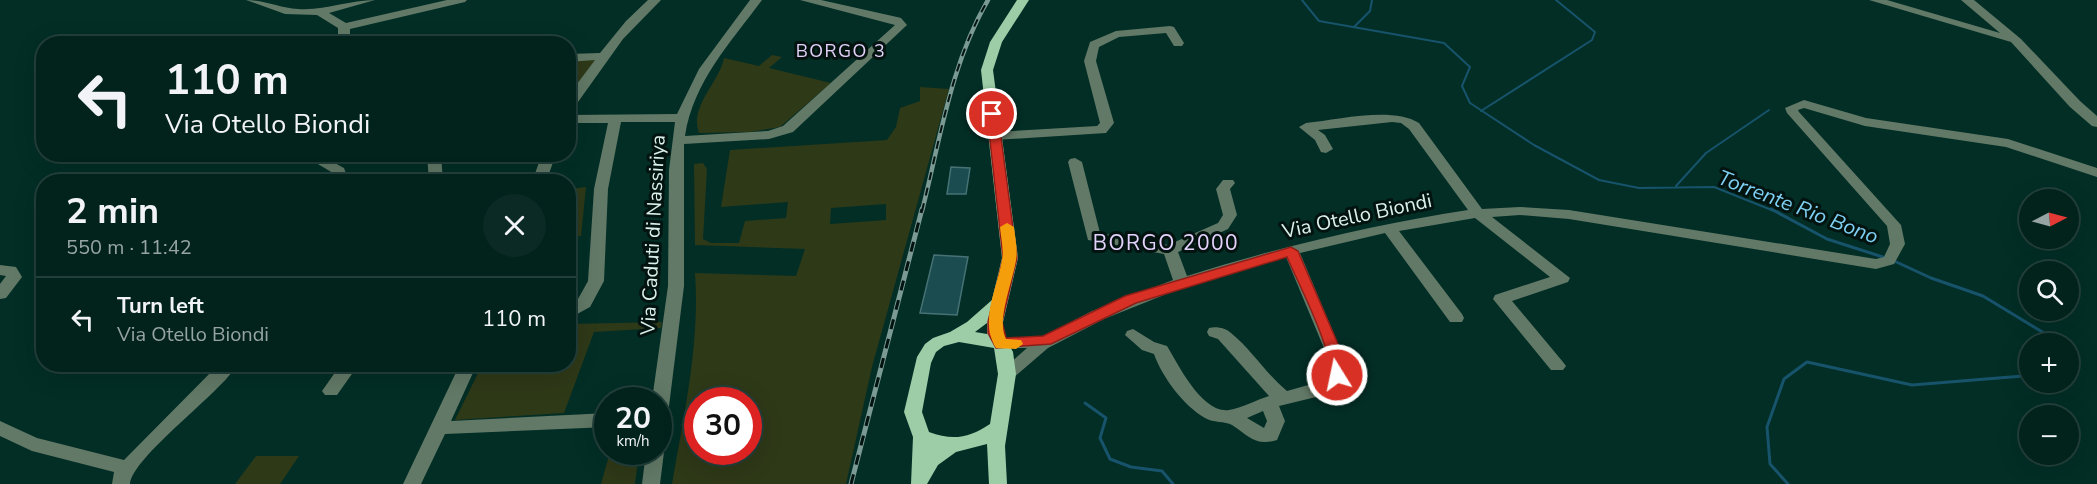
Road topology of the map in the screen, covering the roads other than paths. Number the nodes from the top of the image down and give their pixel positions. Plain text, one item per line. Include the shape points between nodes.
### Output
1 (252, 0) edge
2 (369, 0) edge
3 (461, 0) edge
4 (655, 0) edge
5 (756, 0) edge
6 (806, 0) edge
7 (1023, 0) edge
8 (1875, 0) edge
9 (1967, 0) edge
10 (321, 13) junction
11 (344, 27) junction
12 (344, 36) edge
13 (2017, 41) junction
14 (1178, 43) dead end
15 (605, 56) junction
16 (576, 58) edge
17 (576, 95) edge
18 (615, 118) junction
19 (682, 118) junction
20 (576, 119) edge
21 (2097, 123) edge
22 (995, 136) junction
23 (679, 140) junction
24 (1326, 149) dead end
25 (324, 162) edge
26 (1075, 162) dead end
27 (2097, 173) edge
28 (340, 174) edge
29 (1228, 183) dead end
30 (1477, 213) junction
31 (1389, 228) junction
32 (1170, 250) junction
33 (1291, 251) junction
34 (0, 270) edge
35 (1182, 283) junction
36 (0, 294) edge
37 (998, 304) junction
38 (576, 308) edge
39 (1456, 318) dead end
40 (1215, 332) dead end
41 (1133, 335) dead end
42 (948, 339) junction
43 (1046, 341) junction
44 (1001, 344) junction
45 (1557, 366) dead end
46 (223, 372) edge
47 (345, 372) edge
48 (465, 372) edge
49 (1007, 374) junction
50 (663, 387) edge
51 (331, 391) dead end
52 (1276, 400) junction
53 (1234, 416) junction
54 (594, 421) edge
55 (0, 428) edge
56 (438, 428) junction
57 (998, 428) junction
58 (922, 437) junction
59 (960, 446) junction
60 (653, 465) edge
61 (124, 476) edge
62 (998, 477) edge
63 (919, 482) edge
64 (412, 484) edge
65 (651, 484) edge

1 - 10 street via 280,11
2 - 10 street
3 - 11 street
4 - 15 street
5 - 19 street, Via Caduti di Nassiriya via 706,64
6 - 23 street via 897,20 901,25 788,129 769,135
7 - 22 main road via 1002,28 989,55 987,70
8 - 13 street
9 - 13 street
10 - 11 street
11 - 12 street
13 - 21 street
14 - 22 street via 1170,29 1116,34 1094,45 1090,61 1107,123 1101,130
15 - 16 street
15 - 17 street
18 - 19 street
18 - 20 street
18 - 38 street via 601,189 596,281 584,303
19 - 23 street, Via Caduti di Nassiriya
22 - 37 main road via 1010,258
23 - 50 street, Via Caduti di Nassiriya via 674,308
24 - 30 street via 1306,127 1405,120 1414,126
25 - 28 street
26 - 32 street via 1093,237
27 - 30 street, Via Otello Biondi via 2008,143 1865,122 1804,104 1791,108 1793,113 1894,225 1899,246 1889,261 1876,264 1545,212
29 - 32 street via 1223,189 1230,215 1223,226
30 - 31 street, Via Otello Biondi
30 - 45 street via 1562,278 1501,299
31 - 33 street, Via Otello Biondi
31 - 39 street
32 - 35 street
33 - 35 street, Via Otello Biondi
33 - 52 street via 1339,365 1333,384
34 - 36 street via 11,271 14,277
35 - 43 street, Via Otello Biondi via 1131,300
37 - 42 main road via 973,326
37 - 44 main road via 995,333
40 - 52 street via 1224,335
41 - 53 street via 1161,350 1163,360 1197,404 1210,414
42 - 44 main road via 971,336
42 - 58 main road via 925,355 913,412
43 - 44 street, Via Otello Biondi
43 - 49 street, Via Otello Biondi via 1017,361
44 - 49 main road
46 - 61 street via 161,429
47 - 51 street
48 - 56 street
49 - 57 main road
52 - 53 street
52 - 53 street via 1271,435 1249,431
54 - 56 street
55 - 61 street via 32,444
56 - 64 street
57 - 59 main road
57 - 62 main road
58 - 59 main road
58 - 63 main road
59 - 62 main road via 989,459
59 - 63 main road via 931,460
60 - 65 street

